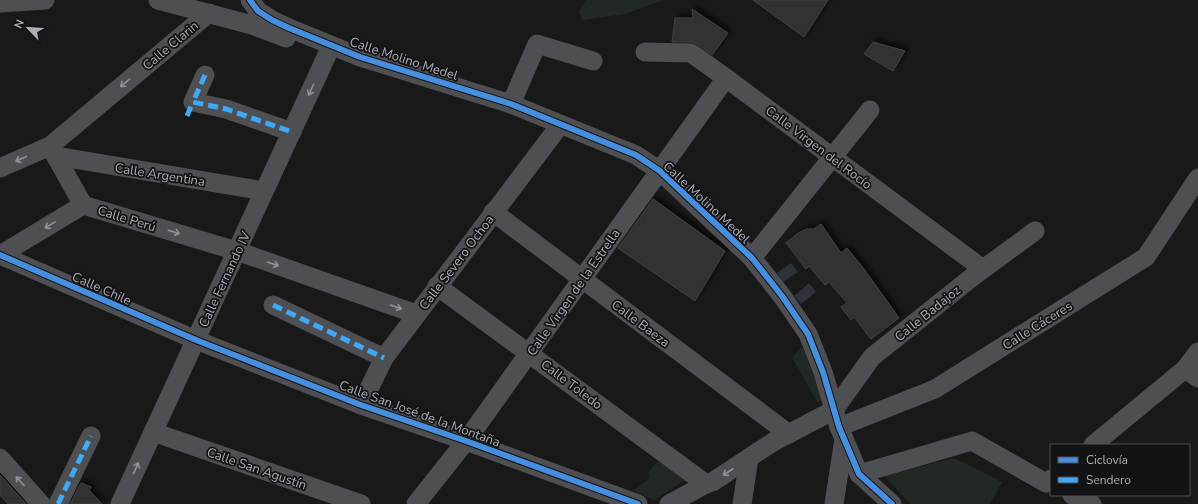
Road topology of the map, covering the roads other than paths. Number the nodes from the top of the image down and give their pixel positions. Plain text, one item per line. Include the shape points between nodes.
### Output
1 (45, 0) edge
2 (158, 0) edge
3 (250, 0) edge
4 (0, 3) edge
5 (209, 13) junction
6 (644, 52) dead end
7 (327, 54) junction
8 (360, 57) junction
9 (593, 61) dead end
10 (205, 74) dead end
11 (726, 78) junction
12 (511, 104) junction
13 (870, 110) dead end
14 (560, 125) junction
15 (292, 132) junction
16 (53, 151) junction
17 (833, 157) junction
18 (0, 168) edge
19 (660, 171) junction
20 (1198, 178) edge
21 (264, 191) junction
22 (83, 205) junction
23 (493, 212) junction
24 (1035, 231) dead end
25 (237, 251) junction
26 (0, 255) edge
27 (752, 258) junction
28 (983, 269) junction
29 (582, 278) junction
30 (437, 286) junction
31 (273, 305) dead end
32 (416, 314) junction
33 (196, 340) junction
34 (1198, 352) edge
35 (530, 353) junction
36 (384, 358) junction
37 (1191, 373) edge
38 (361, 405) junction
39 (839, 425) junction
40 (153, 432) junction
41 (789, 434) junction
42 (91, 436) dead end
43 (466, 441) junction
44 (1094, 444) edge
45 (0, 458) edge
46 (749, 458) junction
47 (859, 474) junction
48 (1049, 482) edge
49 (706, 484) junction
50 (1074, 496) edge
51 (41, 504) edge
52 (58, 504) edge
53 (120, 504) edge
54 (361, 504) edge
55 (416, 504) edge
56 (638, 504) edge
57 (669, 504) edge
58 (742, 504) edge
59 (834, 504) edge
60 (892, 504) edge
61 (1092, 504) edge

1 - 4 street
2 - 5 street
3 - 8 street, Calle Molino Medel via 258,11 272,20
5 - 7 street, Calle Clarin via 252,25
5 -> 16 street, Calle Clarin
6 - 11 street, Calle Virgen del Rocío via 691,53
7 - 8 street, Calle Clarin via 354,62
7 -> 15 street, Calle Fernando IV
8 - 12 street, Calle Molino Medel
9 - 12 street via 537,44
10 - 15 street via 190,109 226,109
11 - 17 street, Calle Virgen del Rocío
11 - 19 street, Calle Virgen de la Estrella
12 - 14 street, Calle Molino Medel
13 - 17 street
14 - 19 street, Calle Molino Medel via 636,155
14 - 23 street, Calle Severo Ochoa
15 - 21 street, Calle Fernando IV
16 -> 18 street, Calle Clarin
16 - 21 street, Calle Argentina
16 - 22 street, Calle Perú
17 - 27 street
17 - 28 street, Calle Virgen del Rocío
19 - 27 street, Calle Molino Medel
19 - 29 street, Calle Virgen de la Estrella
20 - 39 street, Calle Cáceres via 1146,256 935,389
21 - 25 street, Calle Fernando IV
22 -> 25 street, Calle Perú
22 -> 26 street
23 - 29 street, Calle Baeza
23 - 30 street, Calle Severo Ochoa
24 - 28 street, Calle Badajoz
25 -> 32 street, Calle Perú
25 - 33 street, Calle Fernando IV
26 - 33 street, Calle Chile
27 - 39 street, Calle Molino Medel via 808,334
28 - 39 street, Calle Badajoz via 872,358
29 - 35 street, Calle Virgen de la Estrella
29 - 41 street, Calle Baeza
30 - 32 street, Calle Severo Ochoa
30 - 35 street, Calle Toledo
31 - 36 street
32 - 36 street, Calle Severo Ochoa
33 - 38 street, Calle San José de la Montaña
33 - 40 street, Calle Fernando IV
34 - 37 street
35 - 43 street, Calle Virgen de la Estrella
35 - 49 street, Calle Toledo
36 - 38 street, Calle Severo Ochoa
37 - 44 street
38 - 43 street, Calle San José de la Montaña
39 - 41 street, Calle Cáceres
39 - 47 street, Calle Molino Medel
39 - 59 street
53 -> 40 street, Calle Fernando IV
40 - 54 street, Calle San Agustín
41 - 46 street, Calle Cáceres
42 - 52 street
43 - 55 street, Calle Virgen de la Estrella
43 - 56 street, Calle San José de la Montaña
51 -> 45 street
46 -> 49 street, Calle Cáceres
46 - 58 street
47 - 48 street via 972,441
47 - 60 street, Calle Molino Medel
49 - 57 street, Calle Cáceres
50 - 61 street

